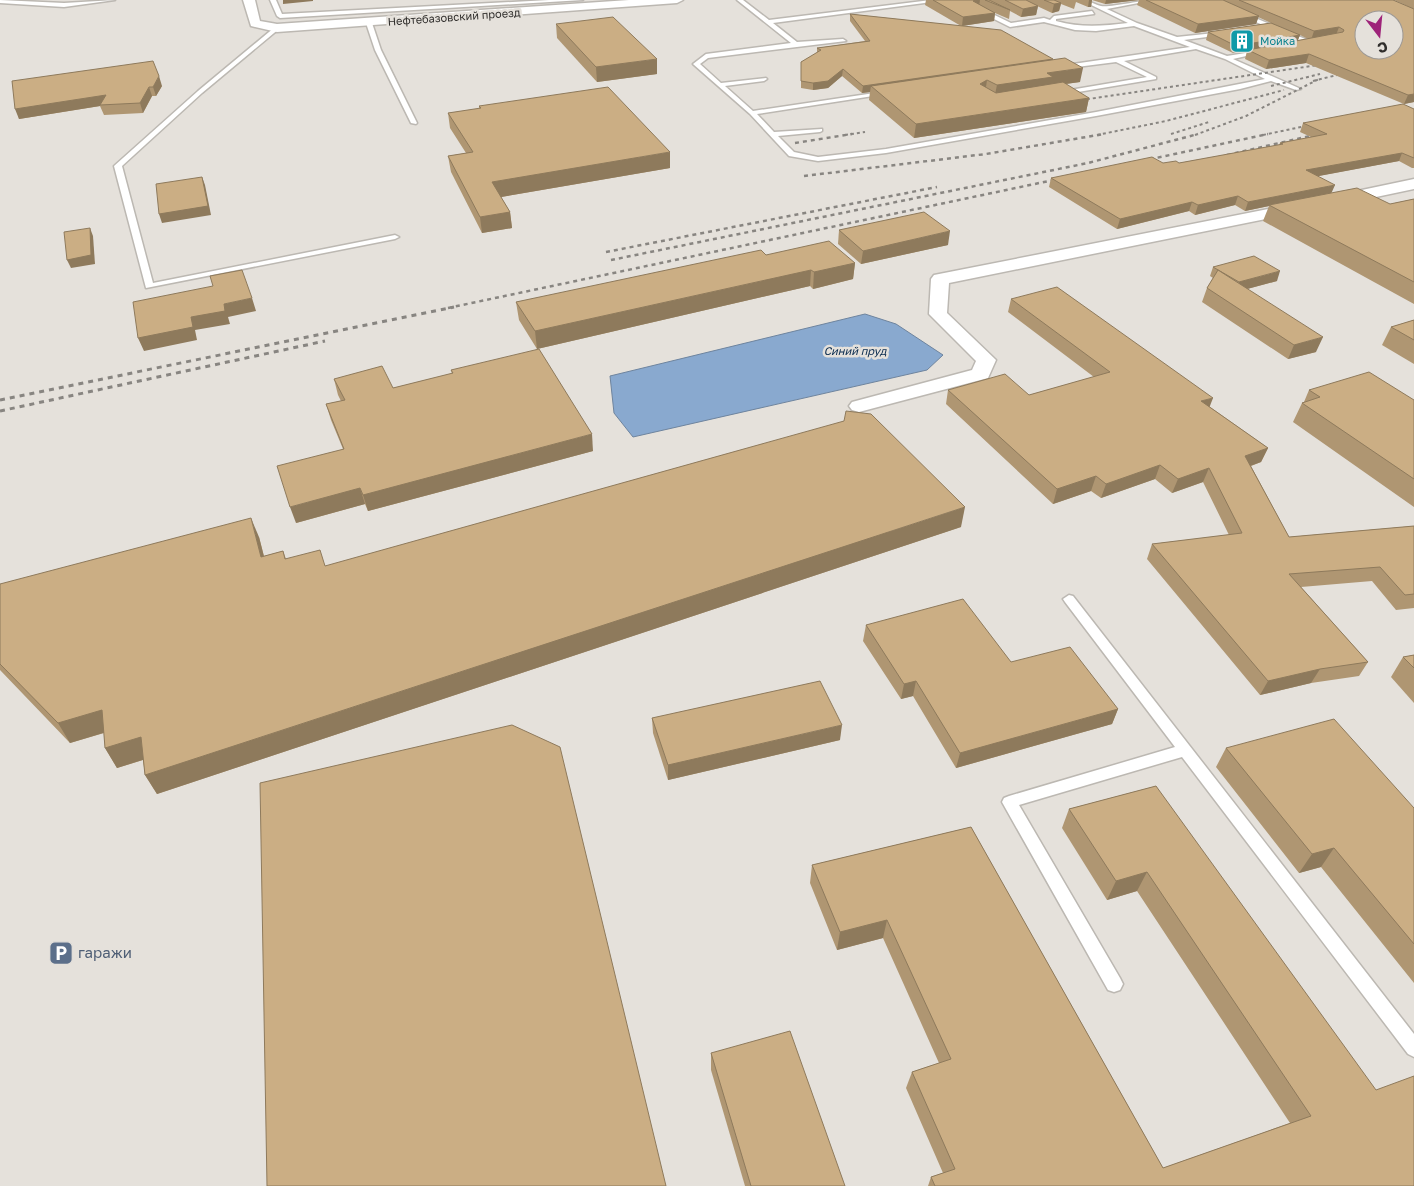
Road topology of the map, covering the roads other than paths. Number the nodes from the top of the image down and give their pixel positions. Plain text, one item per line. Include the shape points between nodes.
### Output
1 (112, 0) edge
2 (249, 0) edge
3 (273, 0) edge
4 (580, 0) edge
5 (623, 0) edge
6 (678, 0) edge
7 (740, 0) edge
8 (944, 0) edge
9 (1084, 0) edge
10 (1151, 0) edge
11 (0, 1) edge
12 (637, 2) edge
13 (992, 6) dead end
14 (1078, 6) dead end
15 (1100, 8) junction
16 (1067, 11) dead end
17 (1233, 11) edge
18 (1075, 15) junction
19 (1035, 16) edge
20 (1045, 17) junction
21 (1017, 19) edge
22 (1054, 19) junction
23 (769, 22) junction
24 (369, 23) junction
25 (1025, 23) junction
26 (1135, 24) junction
27 (1272, 26) junction
28 (277, 28) junction
29 (1252, 29) edge
30 (1232, 32) edge
31 (1173, 40) junction
32 (843, 41) dead end
33 (1317, 41) edge
34 (1308, 42) junction
35 (796, 44) junction
36 (1299, 44) edge
37 (1196, 47) junction
38 (1272, 49) edge
39 (1227, 58) junction
40 (1117, 60) junction
41 (1052, 69) edge
42 (764, 79) dead end
43 (1271, 79) junction
44 (719, 85) junction
45 (1298, 89) dead end
46 (897, 90) edge
47 (1050, 94) edge
48 (752, 112) junction
49 (414, 123) dead end
50 (820, 130) dead end
51 (772, 134) junction
52 (1414, 184) edge
53 (395, 237) dead end
54 (859, 406) dead end
55 (1069, 599) dead end
56 (1185, 750) junction
57 (1114, 984) dead end
58 (1414, 1048) edge

1 - 11 lane via 64,5
2 - 28 street, Нефтебазовский проезд via 255,24
3 - 4 lane via 280,16
5 - 12 lane
6 - 12 street, Нефтебазовский проезд
7 - 23 lane
8 - 23 lane
9 - 15 lane
10 - 15 lane
12 - 24 street, Нефтебазовский проезд
13 - 25 lane via 977,8 1010,25
14 - 18 lane via 1092,13
15 - 26 lane
16 - 18 lane
17 - 27 lane
18 - 22 lane
19 - 20 lane
20 - 22 lane
20 - 25 lane
21 - 25 lane
22 - 26 lane via 1075,28
23 - 35 lane
24 - 28 street, Нефтебазовский проезд
24 - 49 lane via 378,50
26 - 31 lane
27 - 29 lane
27 - 34 lane
28 - 53 lane via 118,166 149,286
30 - 31 lane
31 - 37 lane
32 - 35 lane
33 - 34 lane
34 - 36 lane
35 - 44 lane via 706,56 696,64
37 - 39 lane
37 - 40 lane
38 - 39 lane
39 - 43 lane
40 - 41 lane
40 - 47 lane via 1154,78
42 - 44 lane
43 - 45 lane
43 - 51 lane via 1087,116 886,151 818,159 792,154
44 - 48 lane
46 - 48 lane
48 - 51 lane
50 - 51 lane
52 - 54 street via 940,279 938,314 986,360 981,374
55 - 56 lane
56 - 57 lane via 1009,802
56 - 58 lane

